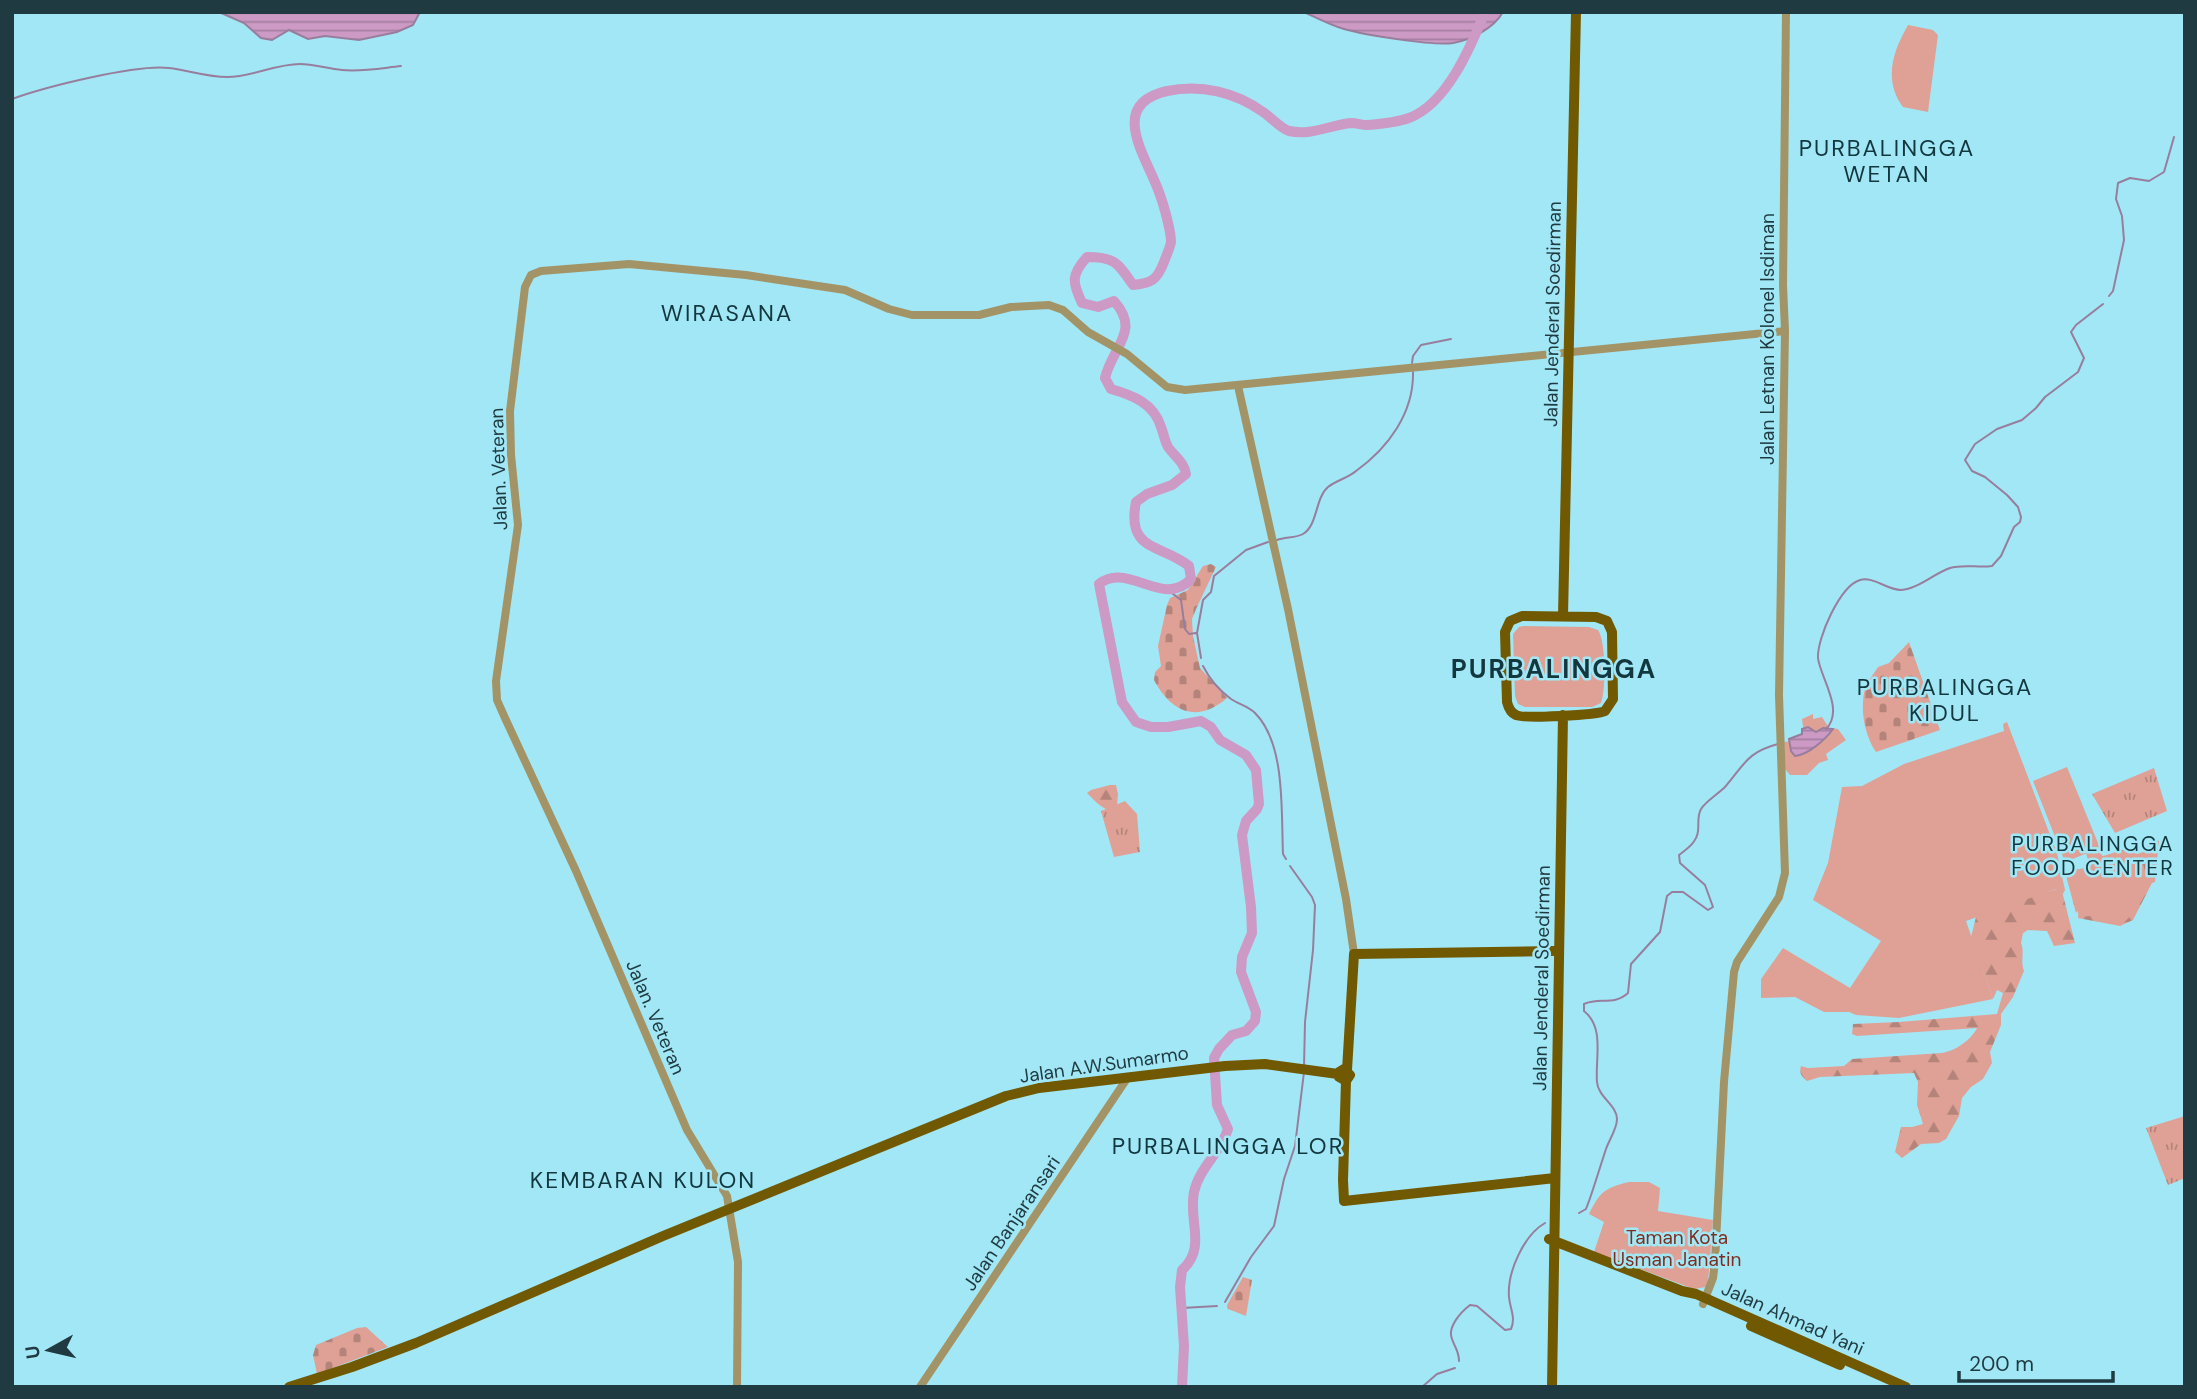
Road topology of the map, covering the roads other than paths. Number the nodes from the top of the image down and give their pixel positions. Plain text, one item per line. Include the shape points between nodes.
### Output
1 (1576, 12) edge
2 (1786, 12) edge
3 (1785, 331) junction
4 (1569, 351) junction
5 (1238, 386) junction
6 (1563, 616) junction
7 (1560, 715) junction
8 (1553, 951) junction
9 (1354, 954) junction
10 (1344, 1075) junction
11 (1128, 1077) junction
12 (1552, 1178) junction
13 (729, 1210) junction
14 (1552, 1240) junction
15 (1704, 1301) junction
16 (289, 1387) edge
17 (737, 1387) edge
18 (920, 1387) edge
19 (1546, 1387) edge
20 (1552, 1387) edge
21 (1889, 1387) edge
22 (1906, 1387) edge

1 - 4 main road, Jalan Jenderal Soedirman
2 - 3 street, Jalan Letnan Kolonel Isdiman
3 - 4 street
3 - 15 street, Jalan Letnan Kolonel Isdiman via 1779,666 1784,881 1734,972 1715,1262
4 - 5 street
4 - 6 main road, Jalan Jenderal Soedirman
5 - 9 street via 1322,775
5 - 13 street, Jalan. Veteran via 1167,387 1126,354 1049,305 1010,307 979,315 912,315 845,290 629,264 541,271 527,280 509,423 518,526 496,694 687,1130 719,1180
6 - 7 main road via 1603,618 1610,624 1613,699 1605,711
6 - 7 main road via 1516,617 1505,632 1509,709 1520,716
7 - 8 main road, Jalan Jenderal Soedirman
7 - 12 main road, Jalan Jenderal Soedirman
8 - 9 main road
8 - 12 main road, Jalan Jenderal Soedirman
9 - 10 main road
10 - 11 main road, Jalan A.W.Sumarmo via 1265,1064
10 - 12 main road via 1344,1201
11 - 13 main road, Jalan A.W.Sumarmo via 1006,1096
11 - 18 street, Jalan Banjaransari
12 - 14 main road, Jalan Jenderal Soedirman
13 - 16 main road, Jalan A.W.Sumarmo via 416,1343
13 - 17 street via 738,1262
14 - 15 main road, Jalan Ahmad Yani
14 - 19 main road
14 - 20 main road
15 - 21 main road, Jalan Ahmad Yani
15 - 22 main road, Jalan Ahmad Yani

